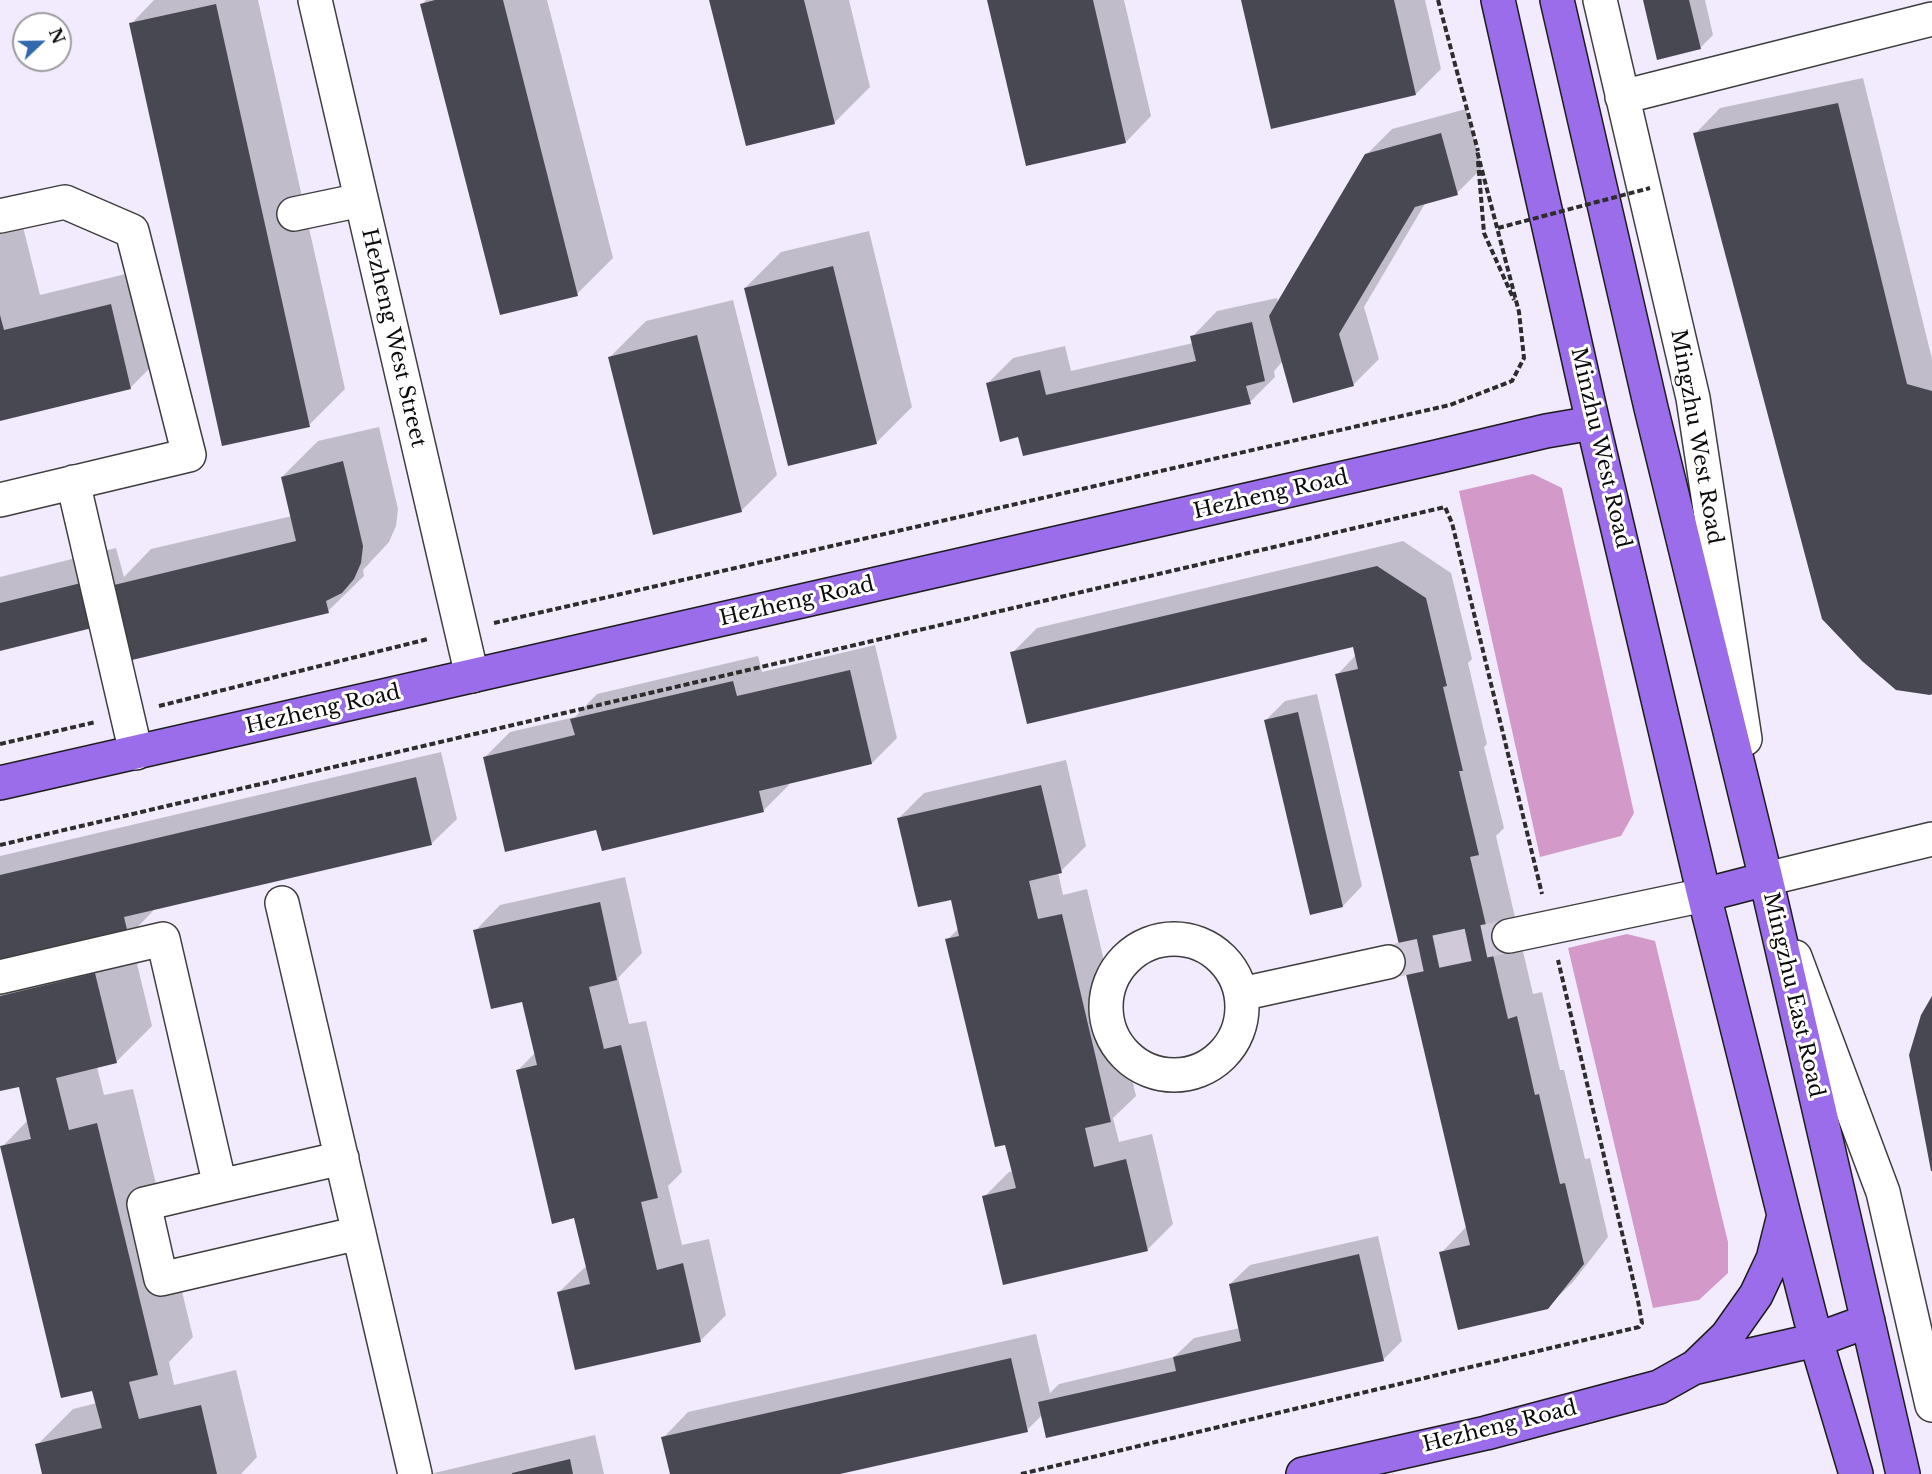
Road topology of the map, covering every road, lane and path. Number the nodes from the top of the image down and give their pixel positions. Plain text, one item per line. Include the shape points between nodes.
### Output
1 (315, 0) edge
2 (1438, 0) edge
3 (1498, 0) edge
4 (1557, 0) edge
5 (1600, 0) edge
6 (1932, 19) edge
7 (1622, 98) junction
8 (1478, 151) junction
9 (1650, 188) dead end
10 (361, 200) junction
11 (294, 214) dead end
12 (0, 216) edge
13 (1498, 228) junction
14 (1519, 312) junction
15 (1593, 423) junction
16 (73, 482) junction
17 (0, 500) edge
18 (462, 630) junction
19 (472, 676) junction
20 (127, 714) junction
21 (0, 744) edge
22 (136, 753) junction
23 (0, 783) edge
24 (1932, 838) edge
25 (0, 845) edge
26 (1766, 879) junction
27 (1704, 894) junction
28 (282, 903) dead end
29 (1550, 927) junction
30 (1509, 936) tunnel mouth
31 (1388, 962) tunnel mouth
32 (0, 977) edge
33 (1241, 994) junction
34 (342, 1158) junction
35 (220, 1186) junction
36 (1784, 1215) junction
37 (359, 1233) junction
38 (1922, 1317) edge
39 (1868, 1322) junction
40 (1816, 1340) junction
41 (1693, 1368) junction
42 (1932, 1405) edge
43 (415, 1474) edge
44 (1021, 1474) edge
45 (1303, 1474) edge
46 (1856, 1474) edge
47 (1903, 1474) edge

1 - 10 street, Hezheng West Street
2 - 8 path
3 - 15 main road, Minzhu West Road
4 - 26 main road
5 - 7 street, Mingzhu West Road
6 - 7 street
7 - 26 street, Mingzhu West Road via 1693,398
8 - 13 path
8 - 14 path via 1484,233
9 - 13 path, bridge
10 - 11 street
10 - 18 street, Hezheng West Street
12 - 16 street via 65,202 132,231 189,455
13 - 14 path
14 - 18 path via 1524,358 1512,381 1450,405
15 - 19 main road, Hezheng Road
15 - 27 main road, Minzhu West Road
16 - 17 street
16 - 20 street
18 - 19 street, Hezheng West Street
18 - 20 path
19 - 22 main road, Hezheng Road
20 - 21 path
20 - 22 street
22 - 23 main road, Hezheng Road
24 - 26 street
25 - 29 path via 1445,507
26 - 27 main road
26 - 38 street, Mingzhu East Road via 1882,1192
26 - 39 main road, Mingzhu East Road
27 - 29 street
27 - 36 main road
28 - 34 street
29 - 30 street
29 - 44 path via 1638,1301 1642,1323 1639,1327
31 - 33 street
32 - 35 street via 163,939
33 - 33 street via 1231,969 1212,950 1188,939 1161,939 1136,949 1117,968 1106,993 1106,1020 1116,1045 1135,1064 1160,1075 1187,1075 1212,1065 1231,1046 1241,1021
34 - 35 street
34 - 37 street
35 - 37 street via 144,1204 161,1279
36 - 40 main road
36 - 41 main road, Hezheng Road via 1773,1259 1756,1295 1727,1336
37 - 43 street
38 - 42 street, Mingzhu East Road
39 - 40 main road, Hezheng Road
39 - 47 main road, Mingzhu East Road
40 - 41 main road, Hezheng Road
40 - 46 main road
41 - 45 main road, Hezheng Road via 1659,1387 1486,1433

